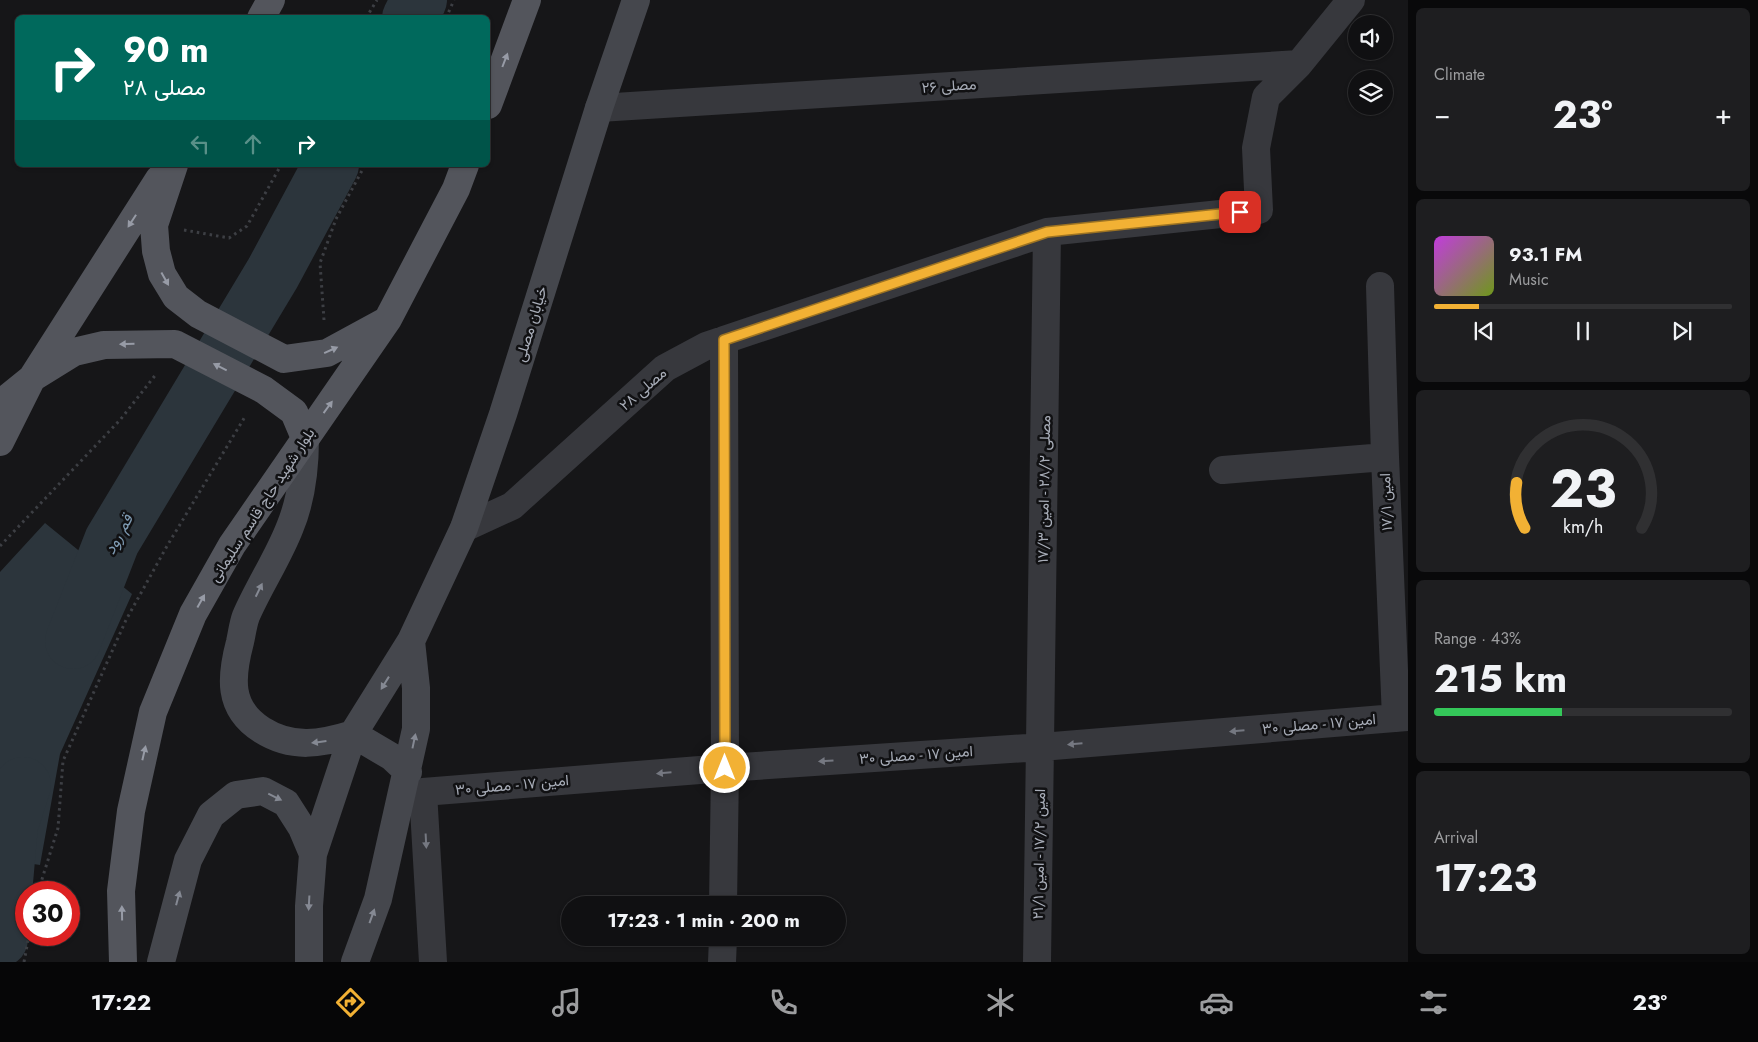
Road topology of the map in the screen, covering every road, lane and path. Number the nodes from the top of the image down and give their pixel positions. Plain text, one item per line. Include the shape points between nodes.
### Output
1 (272, 0) edge
2 (377, 0) edge
3 (454, 0) edge
4 (527, 0) edge
5 (636, 0) edge
6 (1351, 0) edge
7 (263, 15) edge
8 (368, 15) edge
9 (447, 15) edge
10 (1299, 64) junction
11 (490, 100) edge
12 (599, 108) junction
13 (167, 167) edge
14 (173, 167) edge
15 (280, 167) edge
16 (364, 167) edge
17 (464, 167) edge
18 (154, 225) junction
19 (1047, 232) junction
20 (1380, 286) dead end
21 (388, 319) junction
22 (724, 340) junction
23 (175, 344) junction
24 (327, 353) junction
25 (32, 378) junction
26 (264, 390) junction
27 (0, 404) edge
28 (305, 438) junction
29 (0, 442) edge
30 (1384, 457) junction
31 (1223, 470) dead end
32 (464, 528) junction
33 (0, 546) edge
34 (411, 641) junction
35 (1402, 717) edge
36 (353, 734) junction
37 (1040, 747) junction
38 (725, 768) junction
39 (416, 782) junction
40 (313, 854) junction
41 (41, 881) edge
42 (723, 896) edge
43 (27, 946) edge
44 (723, 946) edge
45 (24, 962) edge
46 (123, 962) edge
47 (162, 962) edge
48 (309, 962) edge
49 (355, 962) edge
50 (433, 962) edge
51 (722, 962) edge
52 (1037, 962) edge

1 - 7 main road
2 - 8 path
3 - 9 path
11 -> 4 main road
5 - 12 main road, خیابان مصلی
6 - 10 street
10 - 12 street, مصلی ۲۶
10 - 19 street, مصلی ۲۸ via 1266,97 1256,148 1259,210
12 - 32 main road, خیابان مصلی
13 -> 25 main road
14 - 18 main road
15 - 18 path via 247,226 229,238
16 - 24 path via 336,219 320,263
17 - 21 main road, بلوار شهید حاج قاسم سلیمانی
18 -> 24 main road via 162,274 176,297 198,314 284,359
19 - 22 street, مصلی ۲۸
19 - 37 street, مصلی ۲۸/۲ - امین ۱۷/۳
20 - 30 street, امین ۱۷/۱
24 -> 21 main road
28 -> 21 main road, بلوار شهید حاج قاسم سلیمانی
22 - 32 street, مصلی ۲۸ via 665,368 512,506
22 - 38 street
23 -> 25 main road via 104,345 74,352
26 -> 23 main road
23 - 33 path via 155,377 120,420
25 - 27 main road
25 - 29 main road
26 - 28 main road via 294,412
26 - 41 path via 126,620 63,761 58,828
36 -> 28 main road via 320,743 300,744 270,735 244,714 235,696 233,669 245,618 290,527 301,493
46 -> 28 main road, بلوار شهید حاج قاسم سلیمانی via 122,891 130,820 153,712 193,614 232,545
30 - 31 street
30 - 35 street, امین ۱۷/۱
32 - 34 main road, خیابان مصلی
34 -> 36 main road, خیابان مصلی
39 -> 34 main road via 416,688
35 -> 37 street, امین ۱۷ - مصلی ۳۰
36 - 39 main road via 392,757
36 - 40 main road, خیابان مصلی
37 -> 38 street, امین ۱۷ - مصلی ۳۰
37 - 52 street, امین ۱۷/۲ - امین ۲۱/۱
38 -> 39 street, امین ۱۷ - مصلی ۳۰
38 - 42 street
49 -> 39 main road
39 -> 50 street
47 -> 40 main road via 188,860 211,815 236,795 263,791 286,803
40 -> 48 main road
43 - 45 path
44 - 51 street

